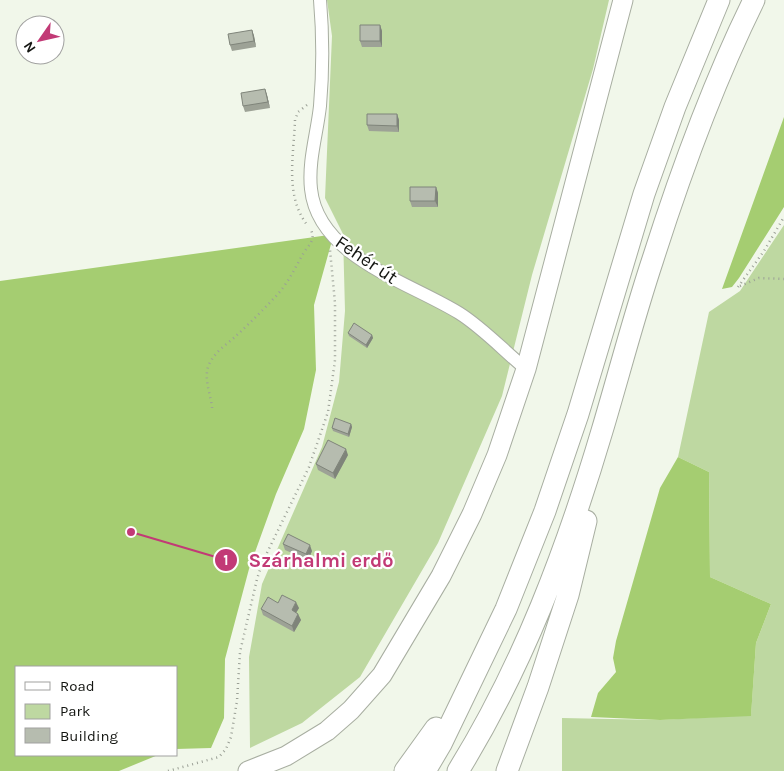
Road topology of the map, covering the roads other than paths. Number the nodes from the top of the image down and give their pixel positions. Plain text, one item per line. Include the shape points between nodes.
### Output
1 (320, 0) edge
2 (623, 0) edge
3 (719, 0) edge
4 (754, 0) edge
5 (526, 369) junction
6 (602, 432) junction
7 (470, 682) junction
8 (248, 771) edge
9 (405, 771) edge
10 (425, 771) edge
11 (458, 771) edge
12 (507, 771) edge

1 - 5 street, Fehér út via 320,97 310,168 313,200 318,214 333,236 377,269 460,313
2 - 5 main road
3 - 7 highway via 678,98 644,194 578,414 545,511 506,609
4 - 6 highway via 738,32 675,192
5 - 8 main road via 472,514 441,576 382,675 327,731 286,756
6 - 11 highway via 556,571 535,621
6 - 12 highway via 590,503 568,595
7 - 9 highway
7 - 10 highway

